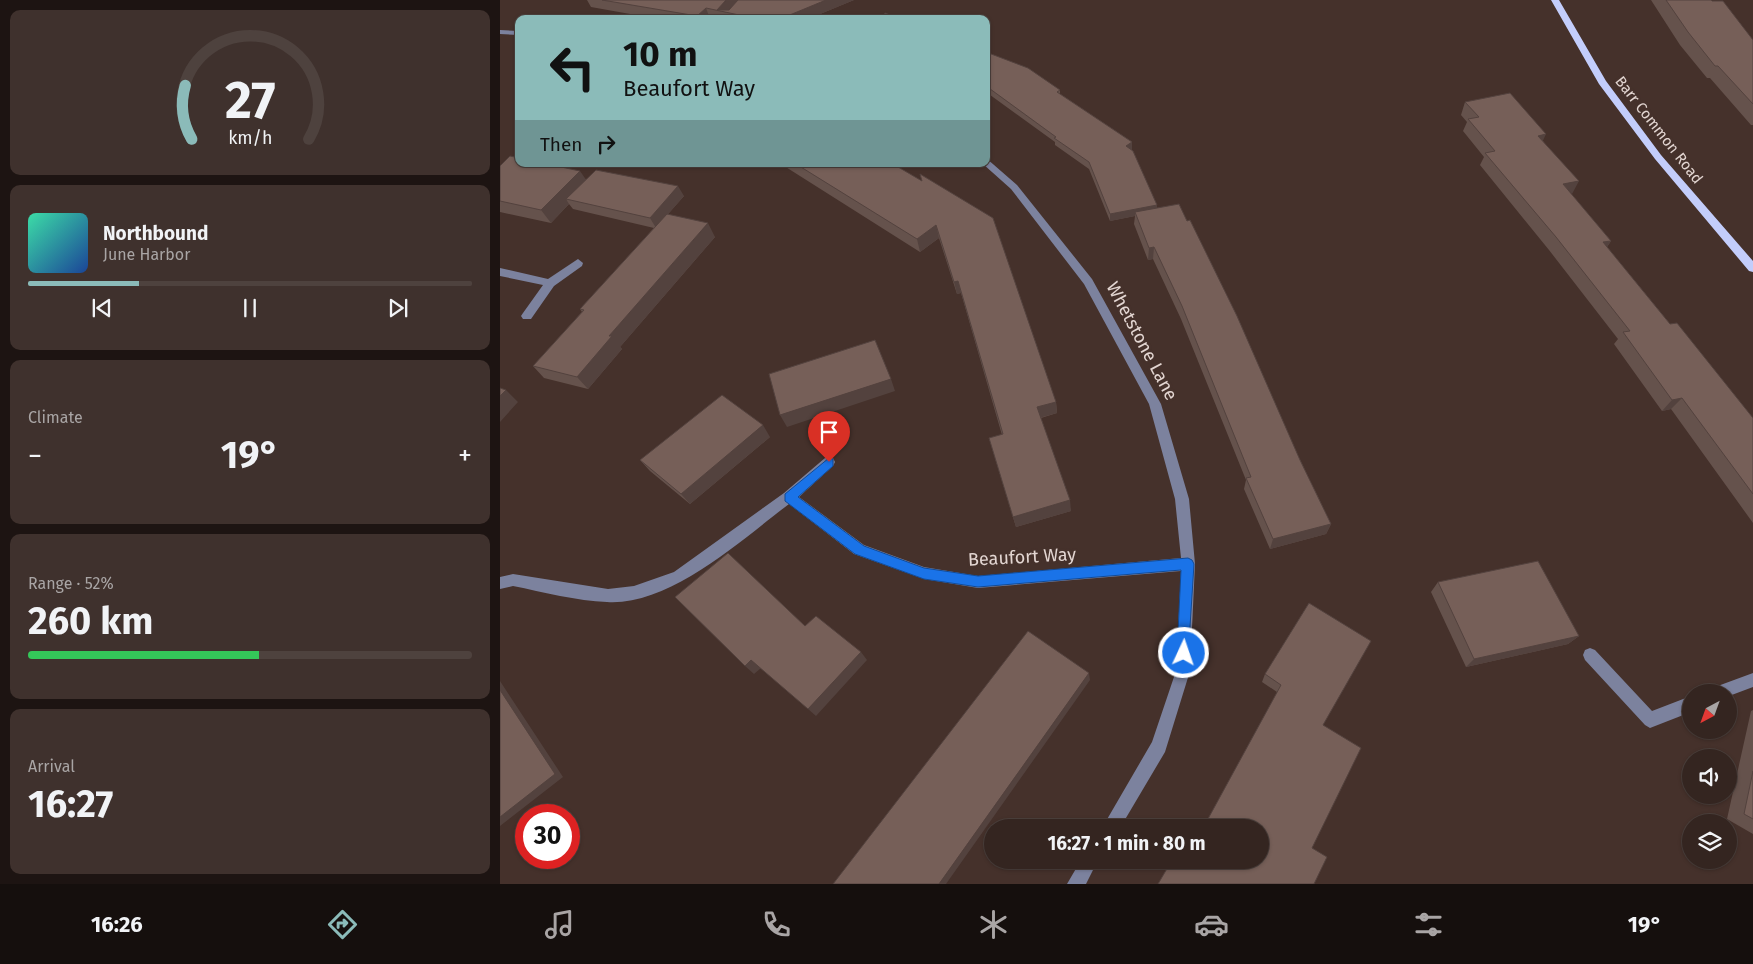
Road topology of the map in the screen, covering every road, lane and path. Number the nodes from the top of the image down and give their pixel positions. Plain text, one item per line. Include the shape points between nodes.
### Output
1 (1555, 0) edge
2 (500, 32) edge
3 (515, 33) edge
4 (990, 165) edge
5 (578, 263) dead end
6 (1753, 268) edge
7 (500, 272) edge
8 (550, 282) junction
9 (527, 316) dead end
10 (829, 462) dead end
11 (789, 498) junction
12 (1188, 564) junction
13 (500, 584) edge
14 (1590, 655) dead end
15 (1753, 680) edge
16 (1738, 685) edge
17 (1682, 708) edge
18 (1115, 819) edge
19 (1085, 869) edge
20 (1076, 884) edge

1 - 6 main road, Barr Common Road via 1607,89 1658,157
2 - 3 street
4 - 12 street, Whetstone Lane via 1014,187 1088,282 1155,404 1182,499
5 - 8 street
7 - 8 street
8 - 9 street
10 - 11 street
11 - 12 street, Beaufort Way via 859,550 924,573 978,582
11 - 13 street via 679,577 634,594 608,596 514,580
12 - 18 street, Whetstone Lane via 1183,671 1159,746
14 - 17 street via 1650,720
15 - 16 street
19 - 20 street

